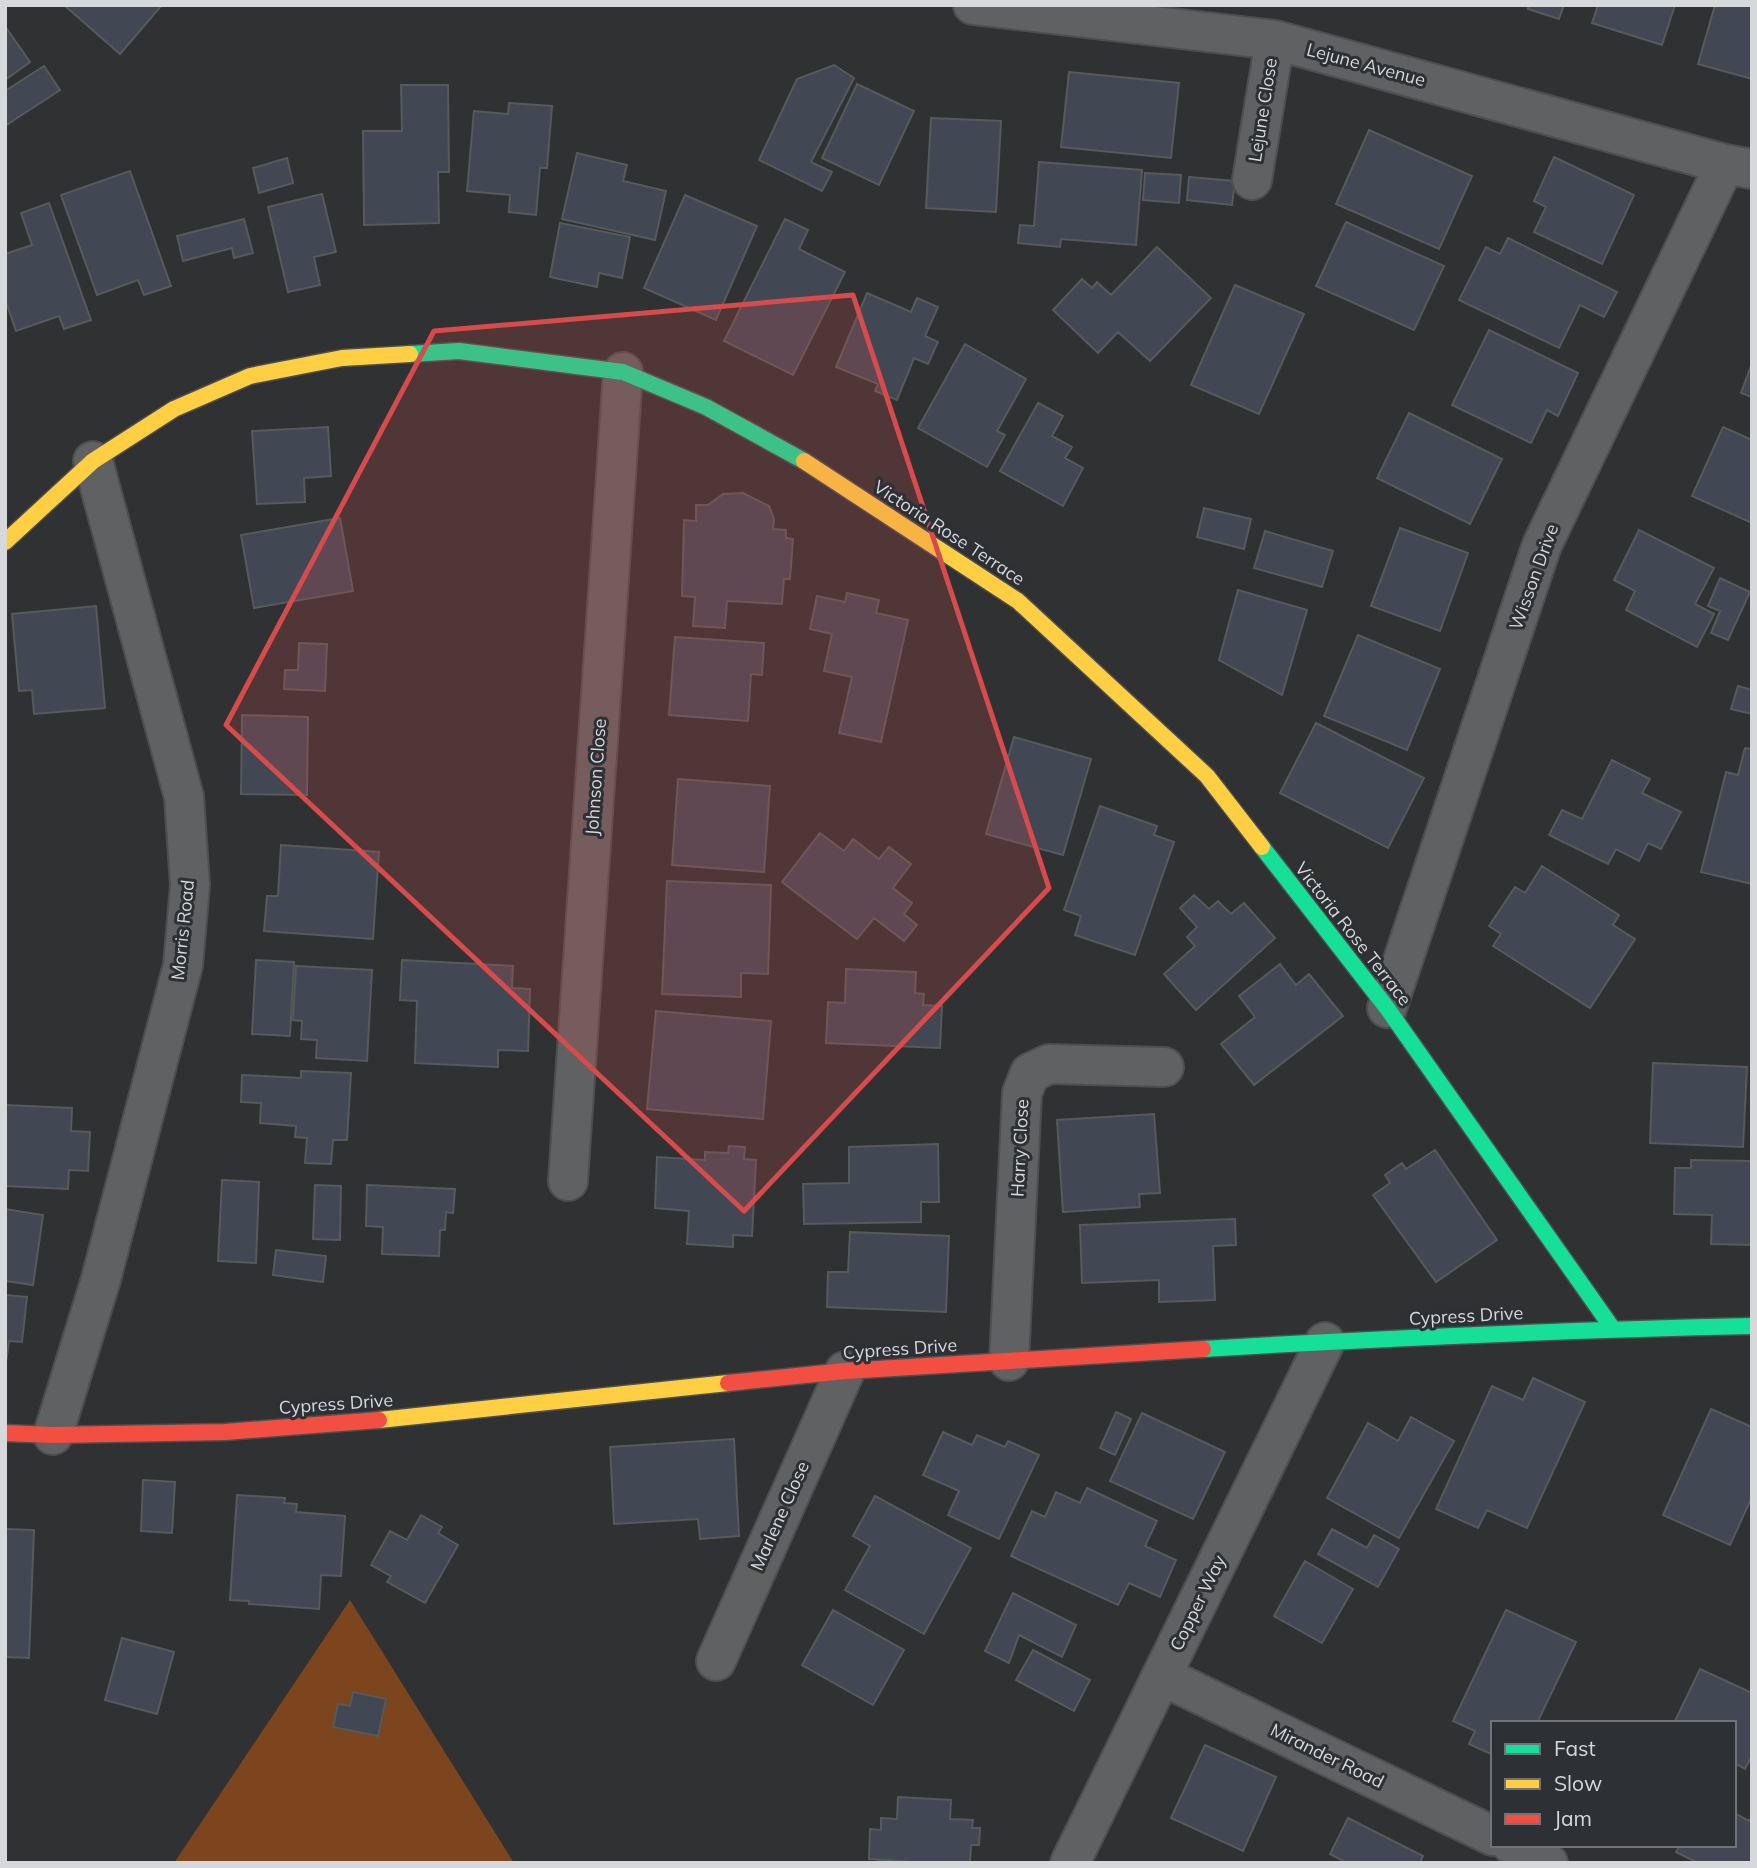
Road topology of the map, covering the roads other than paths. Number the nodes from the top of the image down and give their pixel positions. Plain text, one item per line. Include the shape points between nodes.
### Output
1 (973, 5) edge
2 (1275, 40) junction
3 (1739, 167) edge
4 (1252, 180) dead end
5 (623, 372) junction
6 (93, 461) junction
7 (5, 542) edge
8 (1387, 1008) junction
9 (1164, 1066) dead end
10 (568, 1181) dead end
11 (1752, 1326) edge
12 (1613, 1329) junction
13 (1325, 1342) junction
14 (1009, 1361) junction
15 (845, 1371) junction
16 (5, 1433) edge
17 (53, 1436) junction
18 (716, 1661) dead end
19 (1162, 1676) junction
20 (1491, 1835) edge
21 (1516, 1847) edge
22 (1070, 1863) edge
23 (1548, 1863) edge

1 - 2 street, Lejune Avenue
2 - 3 street, Lejune Avenue
2 - 4 street, Lejune Close
3 - 8 street, Wisson Drive via 1542,545
5 - 6 street, Victoria Rose Terrace via 459,351 342,358 250,376 174,409
5 - 8 street, Victoria Rose Terrace via 706,407 798,457 1018,600 1207,776
5 - 10 street, Johnson Close
6 - 7 street, Victoria Rose Terrace
6 - 17 street, Morris Road via 184,797 190,884 184,965 101,1279
8 - 12 street, Victoria Rose Terrace
9 - 14 street, Harry Close via 1049,1064 1030,1073 1021,1093
11 - 12 street, Cypress Drive
12 - 13 street, Cypress Drive
13 - 14 street, Cypress Drive
13 - 19 street, Copper Way
14 - 15 street, Cypress Drive
15 - 17 street, Cypress Drive via 382,1420 225,1432
15 - 18 street, Marlene Close
16 - 17 street, Cypress Drive
19 - 20 street, Mirander Road
19 - 22 street, Copper Way
21 - 23 street

